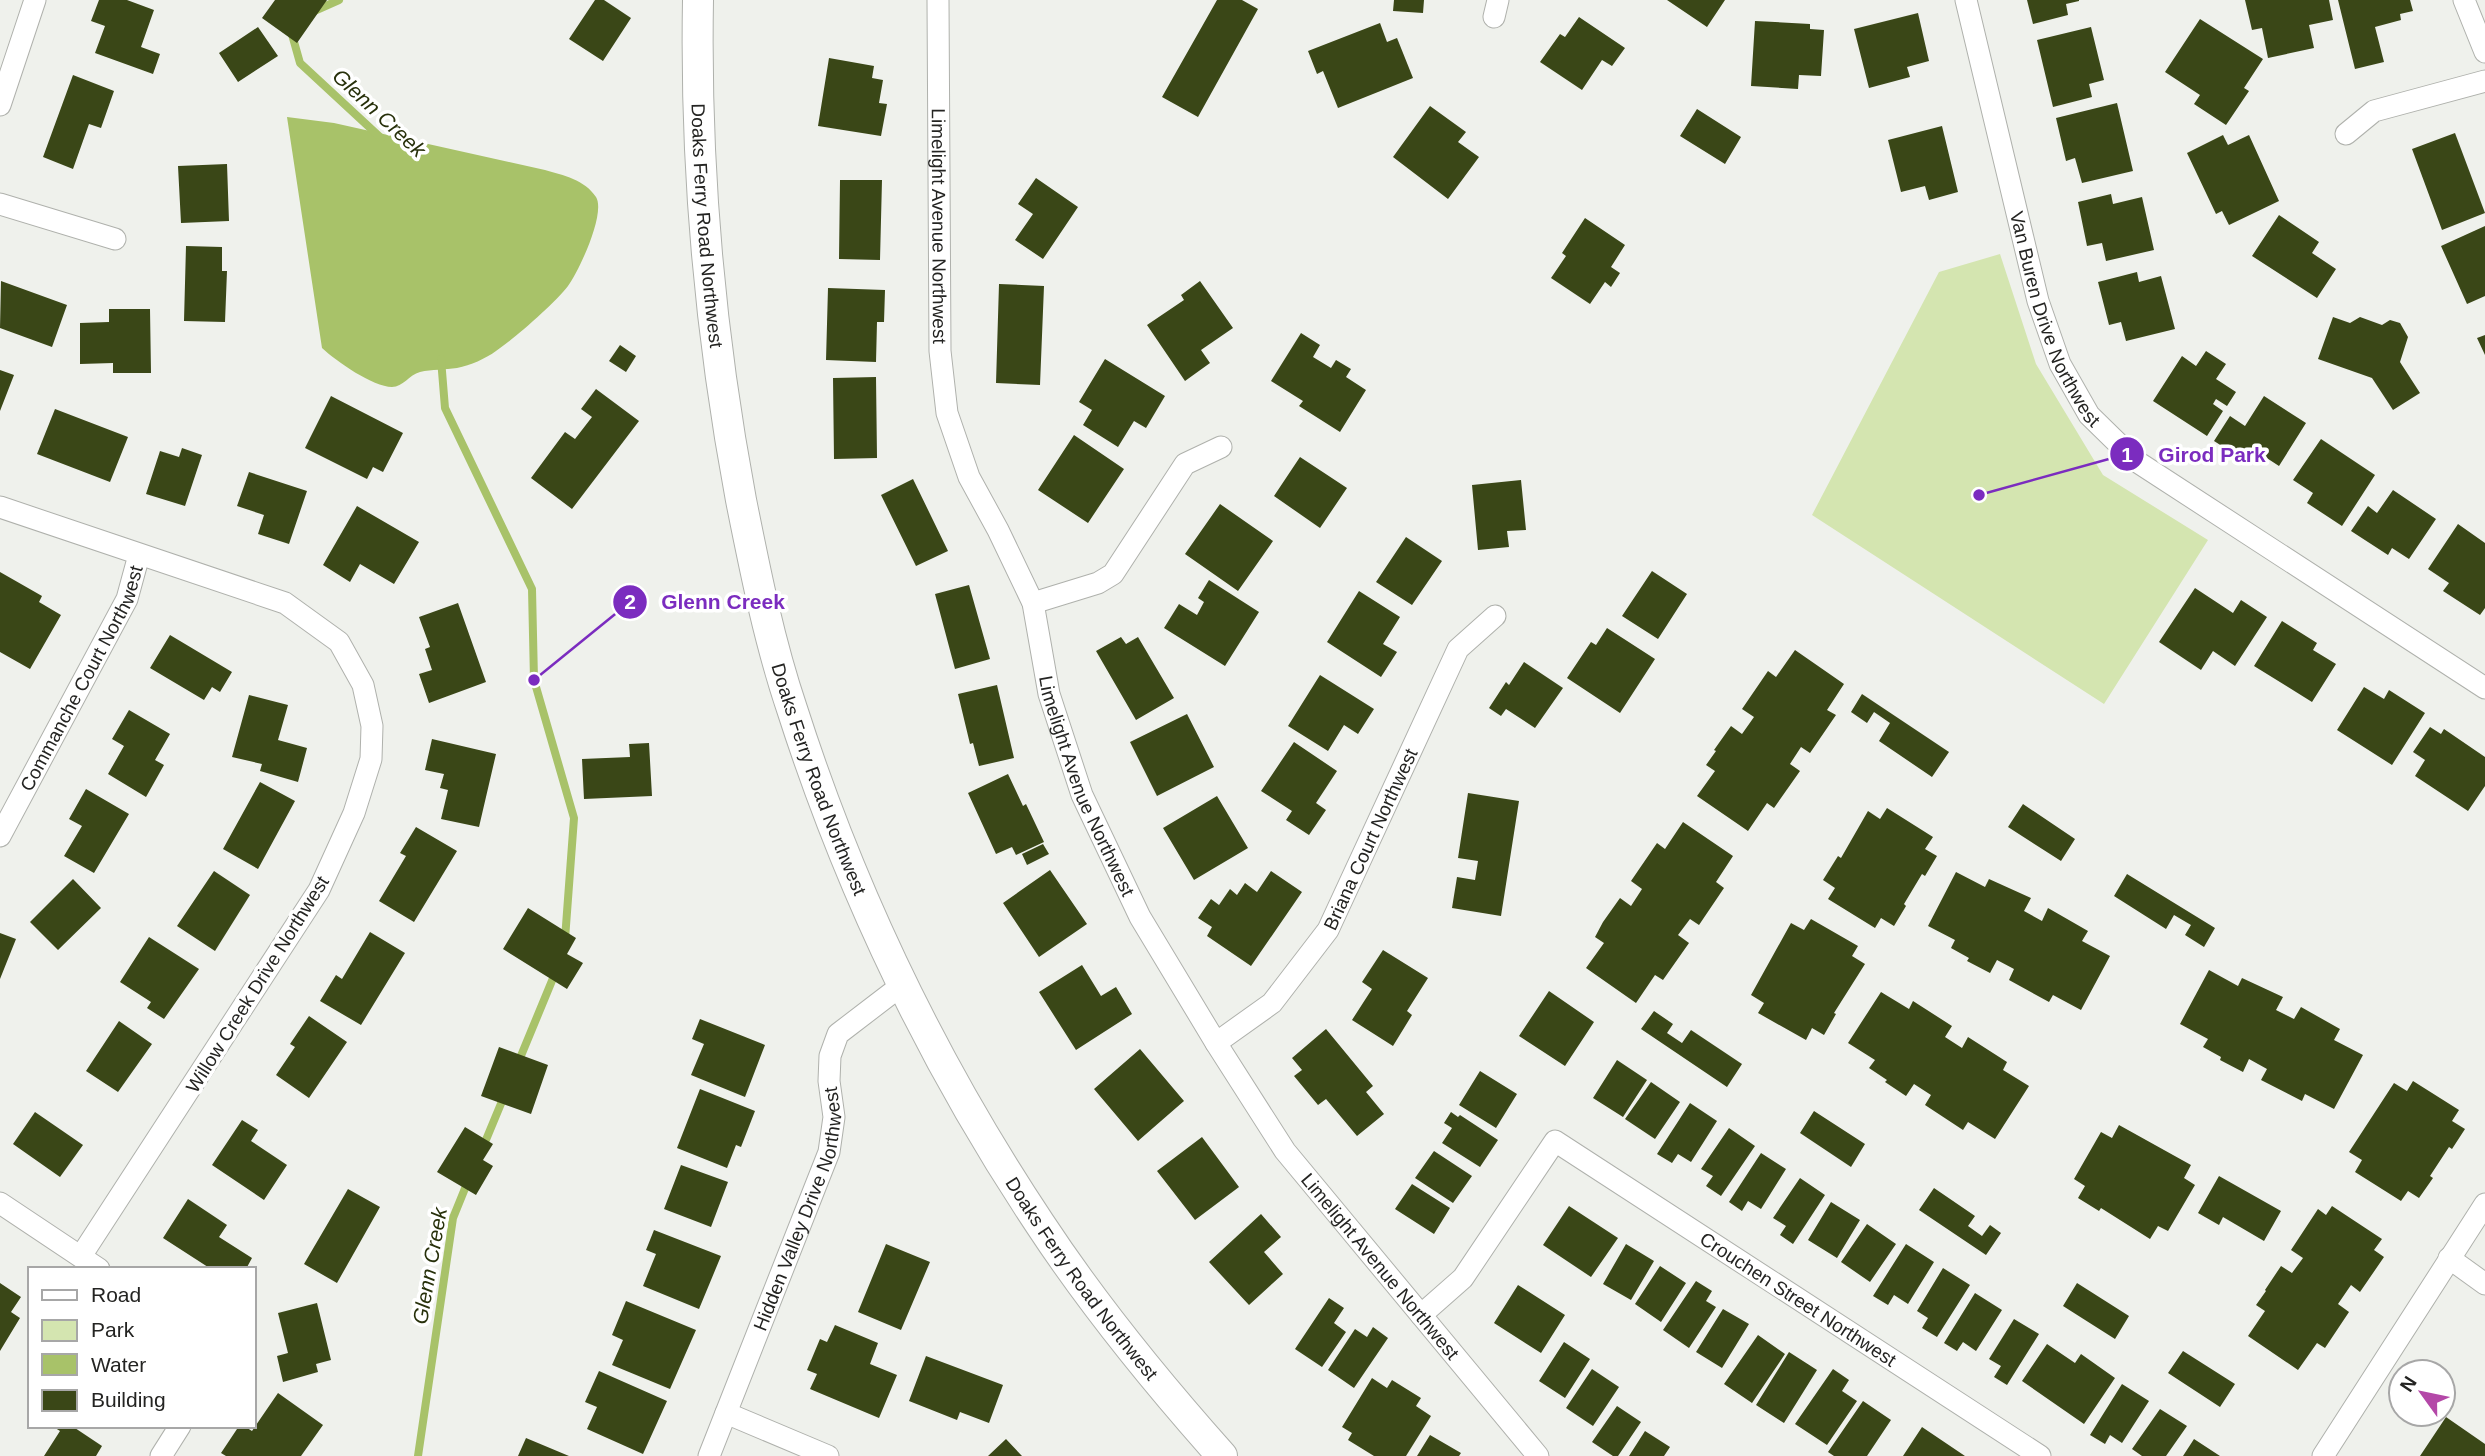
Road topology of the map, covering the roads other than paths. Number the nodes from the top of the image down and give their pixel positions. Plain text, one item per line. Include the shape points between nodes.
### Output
1 (35, 0) edge
2 (698, 0) edge
3 (938, 0) edge
4 (1966, 0) edge
5 (2464, 0) edge
6 (2485, 52) edge
7 (2485, 81) edge
8 (0, 105) edge
9 (2346, 134) dead end
10 (0, 204) edge
11 (115, 239) dead end
12 (1222, 447) dead end
13 (0, 507) edge
14 (139, 555) junction
15 (1033, 603) junction
16 (1495, 616) dead end
17 (2485, 688) edge
18 (0, 836) edge
19 (902, 985) junction
20 (1216, 1043) junction
21 (0, 1203) edge
22 (2485, 1204) edge
23 (81, 1256) junction
24 (2449, 1258) junction
25 (96, 1267) edge
26 (2485, 1284) edge
27 (1421, 1315) junction
28 (726, 1413) junction
29 (179, 1428) edge
30 (2033, 1454) edge
31 (161, 1456) edge
32 (709, 1456) edge
33 (828, 1456) edge
34 (1222, 1456) edge
35 (1538, 1456) edge
36 (2323, 1456) edge

1 - 8 street
2 - 19 main road, Doaks Ferry Road Northwest via 699,130 712,313 751,554 791,708 853,874
3 - 15 street, Limelight Avenue Northwest via 940,351 947,413 969,477
4 - 17 street, Van Buren Drive Northwest via 2038,302 2060,364 2089,415 2136,461
5 - 6 street
7 - 9 street via 2374,111
10 - 11 street
12 - 15 street via 1185,464 1113,574
13 - 14 street, Willow Creek Drive Northwest
14 - 18 street, Commanche Court Northwest via 127,599
14 - 23 street, Willow Creek Drive Northwest via 285,603 339,642 363,685 372,726 370,759 354,813 319,890
15 - 20 street, Limelight Avenue Northwest via 1049,694 1082,795 1140,917
16 - 20 street, Briana Court Northwest via 1458,649 1328,930 1272,1003
19 - 28 street, Hidden Valley Drive Northwest via 838,1034 830,1056 834,1117 829,1152
19 - 34 main road, Doaks Ferry Road Northwest via 961,1095 1041,1226 1147,1368
20 - 27 street, Limelight Avenue Northwest via 1285,1151
21 - 23 street
22 - 24 street
23 - 25 street
24 - 26 street
24 - 36 street
27 - 30 street, Crouchen Street Northwest via 1462,1278 1555,1141
27 - 35 street, Limelight Avenue Northwest
28 - 32 street, Hidden Valley Drive Northwest
28 - 33 street
29 - 31 street

